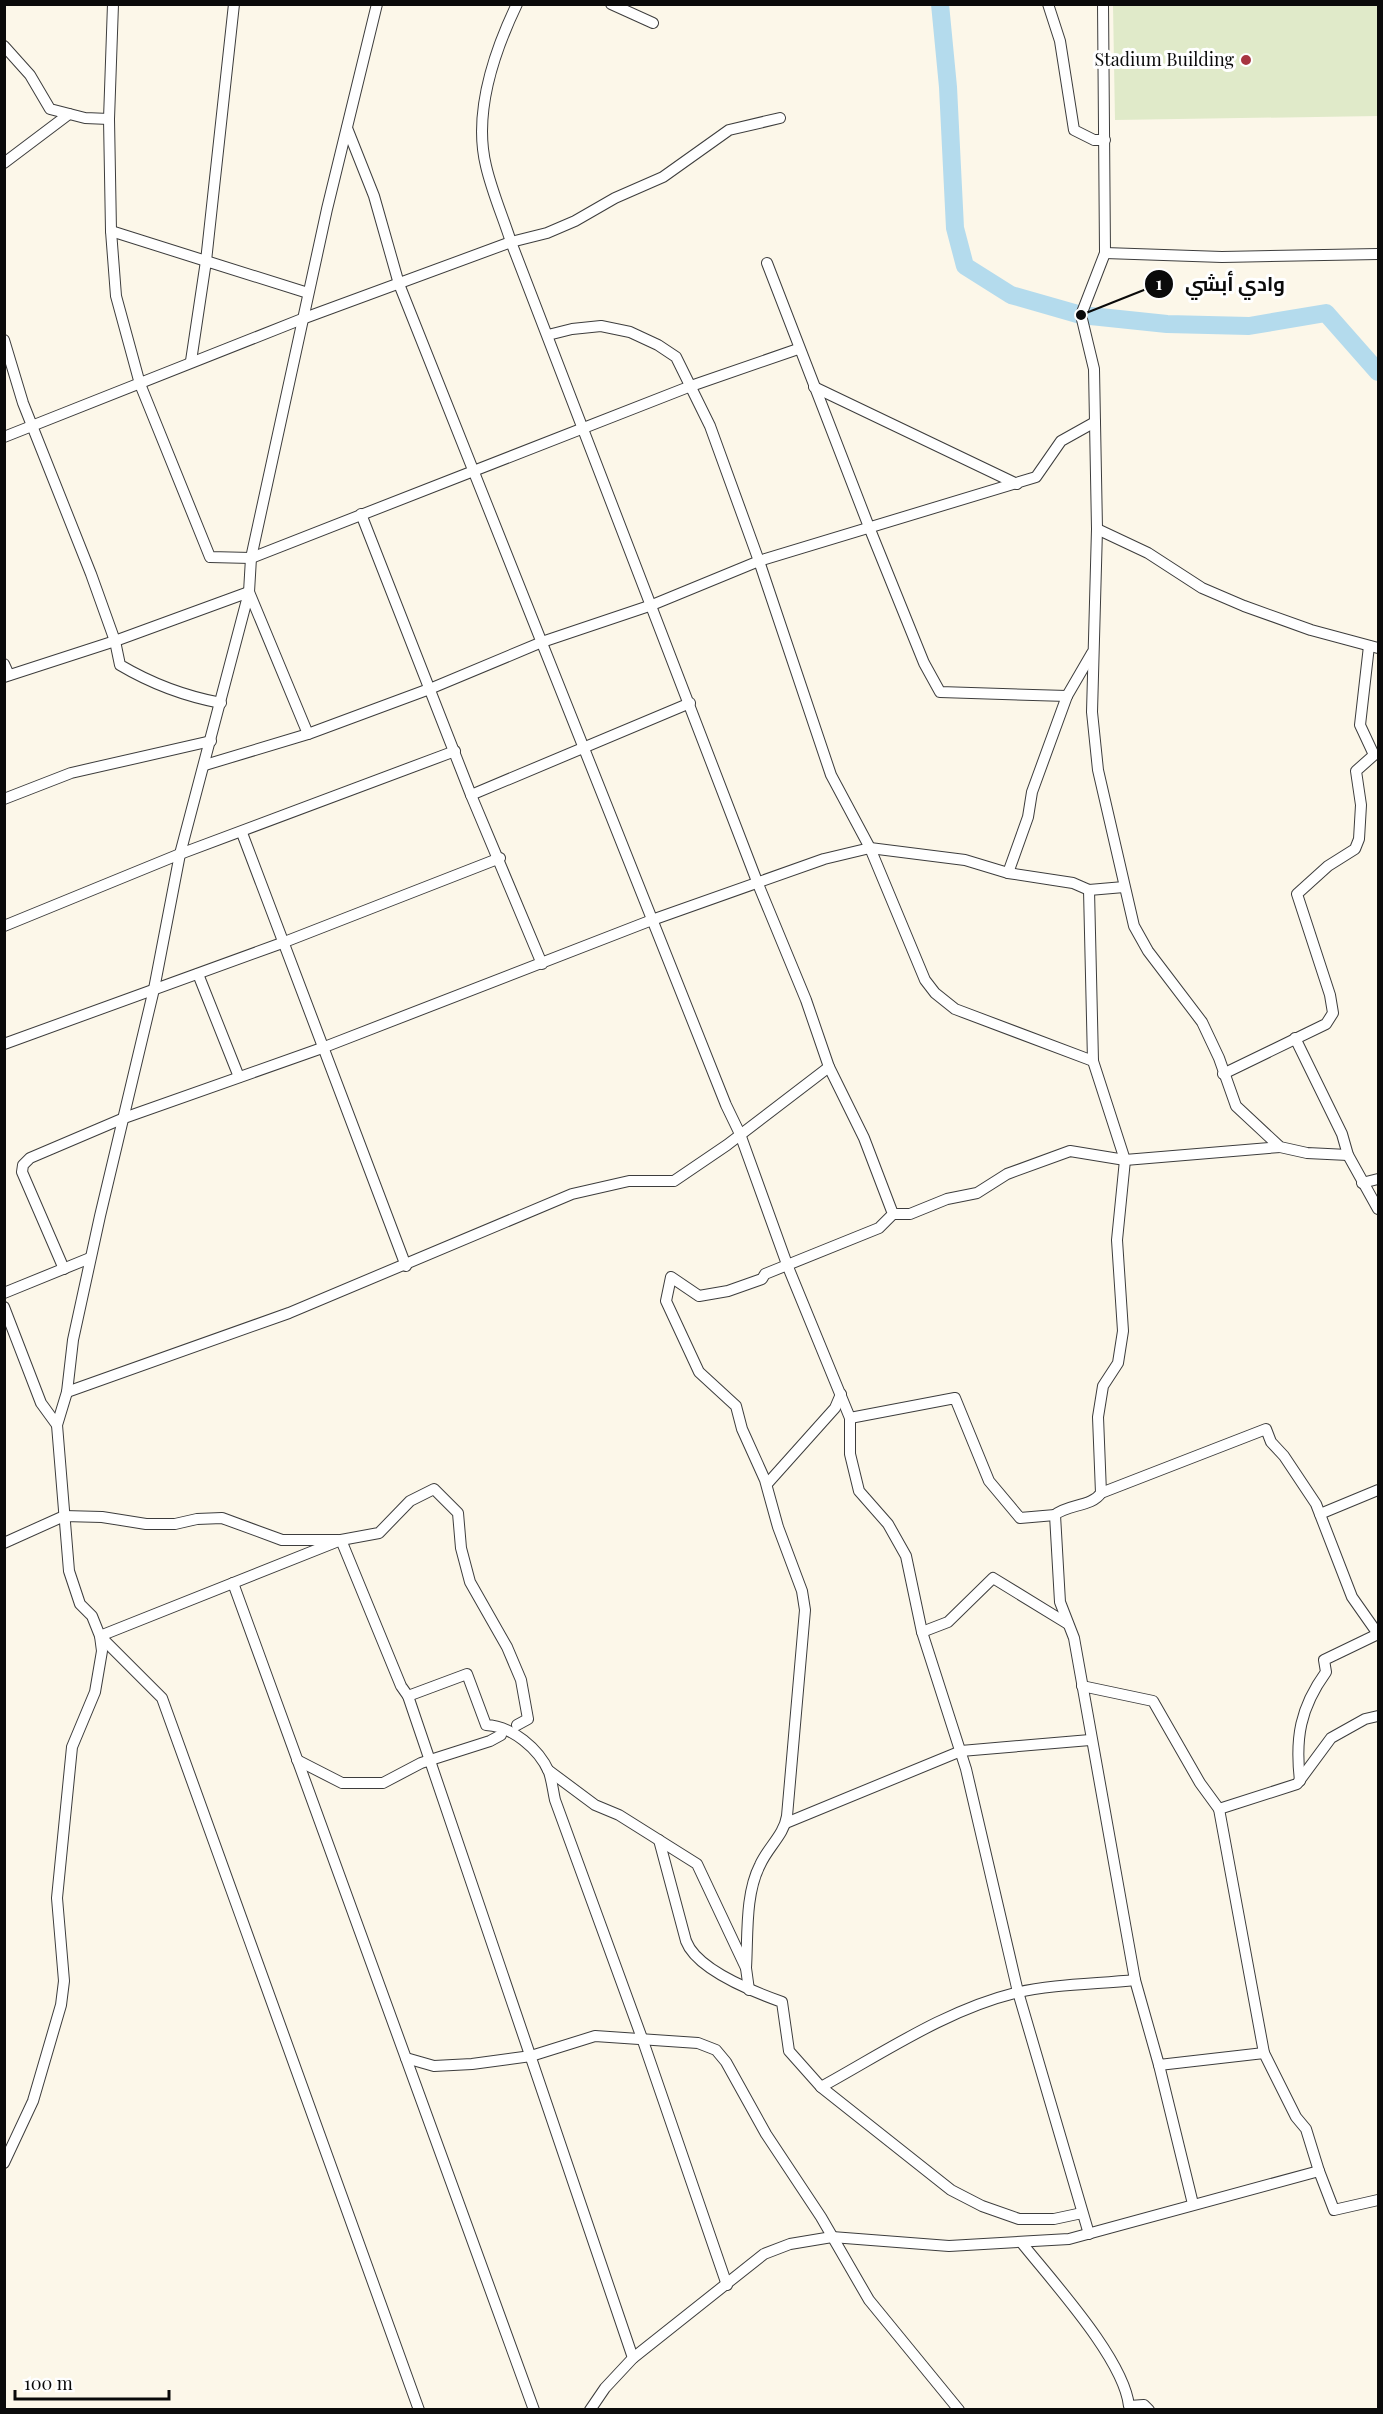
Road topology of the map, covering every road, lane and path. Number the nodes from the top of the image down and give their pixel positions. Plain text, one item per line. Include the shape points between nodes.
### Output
1 (113, 4) edge
2 (234, 4) edge
3 (377, 4) edge
4 (517, 4) edge
5 (611, 4) edge
6 (1048, 4) edge
7 (1103, 4) edge
8 (653, 23) dead end
9 (4, 46) edge
10 (69, 114) junction
11 (780, 118) dead end
12 (109, 119) junction
13 (347, 128) junction
14 (1105, 140) junction
15 (4, 163) edge
16 (111, 231) junction
17 (511, 242) junction
18 (1105, 253) junction
19 (1378, 254) edge
20 (206, 261) junction
21 (767, 263) dead end
22 (399, 284) junction
23 (308, 293) junction
24 (302, 319) junction
25 (548, 334) junction
26 (4, 340) edge
27 (798, 349) junction
28 (191, 361) junction
29 (140, 384) junction
30 (691, 386) junction
31 (814, 387) junction
32 (1095, 422) junction
33 (33, 427) junction
34 (583, 429) junction
35 (4, 437) edge
36 (474, 471) junction
37 (1017, 484) junction
38 (361, 514) junction
39 (869, 527) junction
40 (1097, 529) junction
41 (251, 558) junction
42 (759, 561) junction
43 (249, 592) junction
44 (652, 605) junction
45 (115, 641) junction
46 (542, 642) junction
47 (1374, 647) edge
48 (1092, 652) junction
49 (4, 664) edge
50 (7, 676) edge
51 (432, 688) junction
52 (1067, 696) junction
53 (221, 703) junction
54 (690, 703) junction
55 (308, 734) junction
56 (211, 741) junction
57 (585, 748) junction
58 (455, 751) junction
59 (205, 765) junction
60 (471, 795) junction
61 (4, 799) edge
62 (242, 833) junction
63 (870, 848) junction
64 (180, 854) junction
65 (500, 858) junction
66 (1008, 873) junction
67 (758, 885) junction
68 (1124, 887) junction
69 (1089, 890) junction
70 (652, 920) junction
71 (4, 926) edge
72 (282, 943) junction
73 (542, 964) junction
74 (198, 974) junction
75 (154, 989) junction
76 (1295, 1038) junction
77 (4, 1044) edge
78 (322, 1048) junction
79 (1093, 1061) junction
80 (829, 1067) junction
81 (1223, 1074) junction
82 (239, 1077) junction
83 (124, 1118) junction
84 (740, 1134) junction
85 (1280, 1147) junction
86 (1348, 1155) junction
87 (1125, 1160) junction
88 (1378, 1179) edge
89 (1362, 1183) junction
90 (1378, 1209) edge
91 (893, 1214) junction
92 (90, 1258) junction
93 (406, 1266) junction
94 (788, 1267) junction
95 (64, 1269) junction
96 (4, 1293) edge
97 (4, 1307) edge
98 (67, 1392) junction
99 (841, 1394) junction
100 (850, 1418) junction
101 (57, 1425) junction
102 (767, 1484) junction
103 (1378, 1490) edge
104 (1101, 1493) junction
105 (1320, 1514) junction
106 (1055, 1515) junction
107 (64, 1516) junction
108 (341, 1540) junction
109 (4, 1543) edge
110 (233, 1583) junction
111 (1068, 1624) junction
112 (921, 1632) junction
113 (1378, 1634) edge
114 (100, 1636) junction
115 (1082, 1686) junction
116 (408, 1696) junction
117 (1378, 1716) edge
118 (517, 1725) dead end
119 (501, 1735) dead end
120 (1090, 1740) junction
121 (961, 1751) junction
122 (297, 1760) junction
123 (430, 1760) junction
124 (548, 1769) junction
125 (1300, 1781) junction
126 (1219, 1809) junction
127 (786, 1822) junction
128 (659, 1840) junction
129 (746, 1968) junction
130 (1135, 1980) junction
131 (749, 1990) junction
132 (1018, 1992) junction
133 (643, 2041) junction
134 (1264, 2053) junction
135 (531, 2056) junction
136 (406, 2058) junction
137 (1160, 2066) junction
138 (821, 2087) junction
139 (4, 2163) edge
140 (1319, 2171) junction
141 (1378, 2200) edge
142 (1193, 2204) junction
143 (1082, 2213) junction
144 (1089, 2234) junction
145 (832, 2237) junction
146 (1021, 2242) junction
147 (727, 2285) junction
148 (633, 2358) junction
149 (419, 2409) edge
150 (534, 2409) edge
151 (590, 2409) edge
152 (958, 2409) edge
153 (1149, 2409) edge

1 - 12 street
2 - 20 street
3 - 13 street
4 - 17 street via 498,44 482,142
5 - 8 street
6 - 14 street via 1060,41 1074,130 1094,140
7 - 14 street
9 - 10 street via 30,75 50,109
10 - 12 street
10 - 15 street
11 - 17 street via 729,130 663,177 547,233
12 - 16 street
13 - 22 street via 374,196
13 - 23 street
14 - 18 street
16 - 20 street
16 - 29 street via 116,296
17 - 22 street
17 - 25 street
18 - 19 street
18 - 32 street via 1081,315 1094,369
20 - 23 street
20 - 28 street
21 - 27 street
22 - 24 street
22 - 36 street
23 - 24 street
24 - 28 street
24 - 41 street
25 - 30 street via 601,326 630,332 676,357
25 - 34 street
26 - 33 street
27 - 30 street
27 - 31 street
28 - 29 street
29 - 33 street
29 - 41 street via 210,557
30 - 34 street
30 - 42 street via 710,426
31 - 37 street
31 - 39 street
32 - 37 street via 1061,441 1036,477
32 - 40 street
33 - 35 street
33 - 45 street
34 - 36 street
34 - 44 street
36 - 38 street
36 - 46 street
37 - 39 street
38 - 41 street
38 - 51 street
39 - 42 street
39 - 52 street via 939,692
40 - 47 street via 1148,553 1213,592 1311,630
40 - 48 street
41 - 43 street
42 - 44 street
42 - 63 street via 831,776
43 - 45 street
43 - 53 street
43 - 55 street
44 - 46 street
44 - 54 street
45 - 50 street
45 - 53 street via 120,665 189,697
46 - 51 street
46 - 57 street
47 - 76 street via 1360,725 1374,755 1356,771 1361,805 1359,839 1355,849 1323,870 1298,894 1333,1013 1326,1024
48 - 52 street
48 - 68 street via 1092,712 1098,770
49 - 50 street
51 - 55 street
51 - 58 street
52 - 66 street
53 - 56 street
54 - 57 street
54 - 67 street
55 - 59 street
56 - 59 street
56 - 61 street via 71,772
57 - 60 street
57 - 70 street
58 - 60 street
58 - 62 street
59 - 64 street
60 - 65 street
62 - 64 street
62 - 72 street
63 - 66 street via 965,860
63 - 67 street via 824,859
63 - 79 street via 924,980 934,993 955,1009
64 - 71 street
64 - 75 street
65 - 72 street
65 - 73 street
66 - 69 street via 1073,883
67 - 70 street
67 - 80 street
68 - 69 street
68 - 81 street via 1134,926 1148,951 1202,1022
69 - 79 street
70 - 73 street
70 - 84 street
72 - 74 street
72 - 78 street
73 - 78 street
74 - 75 street
74 - 82 street
75 - 77 street
75 - 83 street
76 - 81 street
76 - 86 street via 1342,1134
78 - 82 street
78 - 93 street
79 - 87 street
80 - 84 street
80 - 91 street via 864,1138
81 - 85 street via 1236,1106
82 - 83 street
83 - 92 street
83 - 95 street via 30,1158 23,1165 22,1172
84 - 93 street via 674,1181 629,1181 572,1194
84 - 94 street
85 - 86 street
85 - 87 street
86 - 89 street
87 - 91 street via 1070,1151 1007,1174 977,1193 947,1199 910,1214
87 - 104 street via 1117,1240 1123,1330 1118,1363 1103,1386 1098,1417
88 - 89 street
89 - 90 street
91 - 94 street via 879,1228
92 - 95 street
92 - 98 street
93 - 98 street via 278,1317
94 - 99 street
94 - 102 street via 728,1291 699,1296 671,1277 666,1301 699,1372 736,1406 742,1430
95 - 96 street
97 - 101 street via 41,1403
98 - 101 street
99 - 100 street
99 - 102 street via 835,1408
100 - 106 street via 955,1398 989,1481 1020,1518
100 - 112 street via 850,1454 859,1491 888,1524 906,1556
101 - 107 street
102 - 127 street via 805,1610
103 - 105 street
104 - 105 street via 1266,1429
104 - 106 street via 1095,1500
105 - 113 street via 1352,1598
106 - 111 street via 1060,1602
107 - 108 street via 146,1524 222,1518 282,1540
107 - 109 street
107 - 114 street via 74,1591 92,1616
108 - 110 street
108 - 116 street
108 - 118 street via 380,1533 410,1501 434,1489 458,1513 461,1548 470,1582 521,1680 528,1719
110 - 114 street
110 - 122 street
111 - 112 street via 993,1578 948,1622
111 - 115 street
112 - 121 street
113 - 125 street via 1324,1660 1326,1672 1313,1690 1297,1739
114 - 139 street via 101,1665 95,1692 72,1747 57,1898 64,1981 61,2005 33,2101
114 - 149 street via 162,1698
115 - 120 street
115 - 126 street via 1153,1701
116 - 123 street
116 - 124 street via 467,1674 486,1725 518,1735
117 - 125 street via 1331,1738
119 - 123 street
120 - 121 street
120 - 130 street
121 - 127 street
121 - 132 street
122 - 123 street via 342,1783 383,1783
122 - 136 street
123 - 135 street
124 - 128 street via 595,1805
124 - 133 street via 555,1800
125 - 126 street via 1289,1788
126 - 134 street
127 - 129 street via 759,1865
128 - 129 street via 697,1864
128 - 131 street via 690,1950
129 - 131 street
130 - 132 street
130 - 137 street
131 - 138 street via 782,2002 789,2051
132 - 138 street via 944,2019
132 - 143 street
133 - 135 street via 595,2036
133 - 145 street via 698,2043 716,2050
133 - 147 street
134 - 137 street
134 - 140 street via 1306,2130
135 - 136 street via 434,2066
135 - 148 street
136 - 150 street
137 - 142 street
138 - 143 street via 951,2190 982,2206 1033,2221
140 - 141 street via 1334,2210
140 - 142 street
142 - 144 street
143 - 144 street
144 - 146 street
145 - 146 street via 949,2246
145 - 147 street via 790,2244 764,2254
145 - 152 street via 869,2300
146 - 153 street via 1095,2336 1127,2390 1129,2406 1144,2405
147 - 148 street
148 - 151 street

